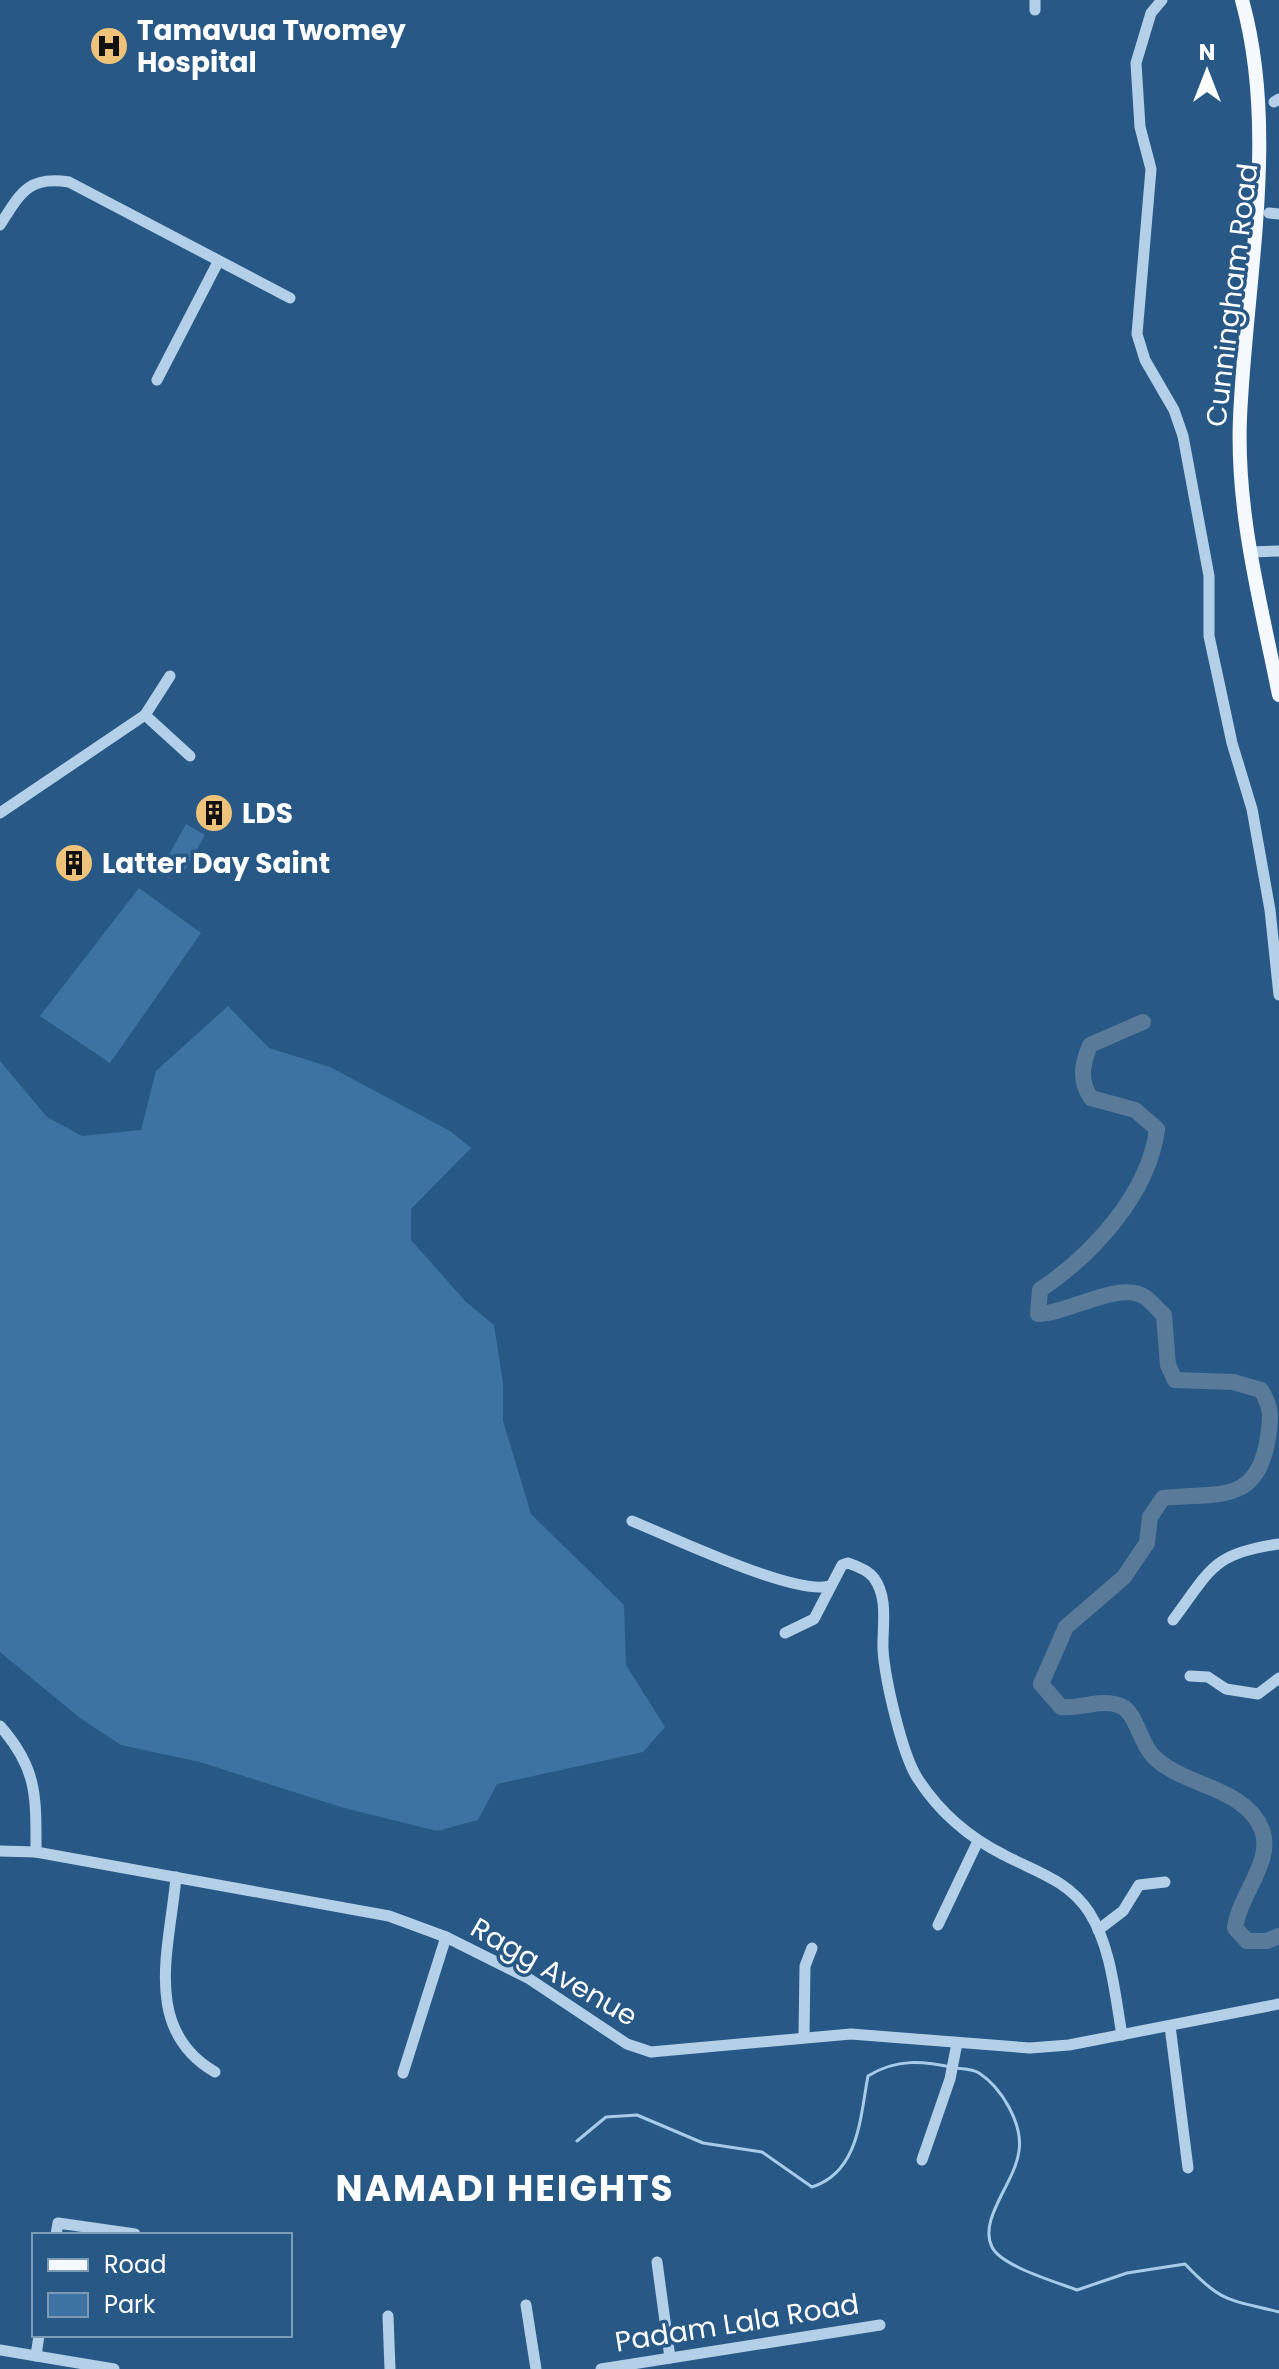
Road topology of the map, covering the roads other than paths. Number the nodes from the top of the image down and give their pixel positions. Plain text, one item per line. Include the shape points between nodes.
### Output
1 (1162, 0) edge
2 (1242, 0) edge
3 (1276, 106) edge
4 (1274, 181) dead end
5 (1274, 213) edge
6 (0, 225) edge
7 (218, 262) junction
8 (290, 298) dead end
9 (157, 380) dead end
10 (1279, 551) edge
11 (1250, 552) junction
12 (170, 676) dead end
13 (1279, 695) edge
14 (145, 715) junction
15 (190, 756) dead end
16 (0, 813) edge
17 (1279, 995) edge
18 (632, 1521) dead end
19 (1279, 1544) edge
20 (829, 1586) junction
21 (1173, 1620) dead end
22 (785, 1633) dead end
23 (1190, 1676) dead end
24 (1279, 1678) edge
25 (0, 1726) edge
26 (978, 1841) junction
27 (0, 1851) edge
28 (36, 1852) junction
29 (176, 1877) junction
30 (1165, 1882) dead end
31 (938, 1925) dead end
32 (1098, 1930) junction
33 (446, 1937) junction
34 (812, 1948) dead end
35 (1279, 2004) edge
36 (1170, 2026) junction
37 (1122, 2035) junction
38 (804, 2036) junction
39 (957, 2043) junction
40 (215, 2072) dead end
41 (403, 2073) dead end
42 (922, 2160) dead end
43 (1188, 2168) dead end
44 (56, 2233) edge
45 (128, 2233) edge
46 (657, 2262) dead end
47 (526, 2305) dead end
48 (388, 2316) dead end
49 (880, 2325) dead end
50 (39, 2337) edge
51 (0, 2350) edge
52 (36, 2356) junction
53 (670, 2358) junction
54 (114, 2369) edge
55 (390, 2369) edge
56 (536, 2369) edge
57 (601, 2369) edge

1 - 17 street via 1151,13 1136,63 1140,127 1151,169 1137,334 1183,436 1209,576 1209,636 1252,809
2 - 3 main road
4 - 5 main road, Cunningham Road
5 - 11 main road, Cunningham Road via 1240,416
6 - 7 street via 31,184 44,179 69,182
7 - 8 street
7 - 9 street
10 - 11 street
11 - 13 main road, Cunningham Road
12 - 14 street
14 - 15 street
14 - 16 street
18 - 20 street via 764,1574 817,1589
19 - 21 street via 1223,1557
20 - 22 street via 814,1619
20 - 26 street via 848,1563 874,1578 882,1596 883,1650 892,1698 916,1777 941,1810
23 - 24 street via 1258,1694
25 - 28 street via 33,1776
26 - 31 street
26 - 32 street via 1066,1886
27 - 28 street, Ragg Avenue
28 - 29 street, Ragg Avenue
29 - 33 street, Ragg Avenue via 360,1908
29 - 40 street via 166,1966 169,2018 194,2059
30 - 32 street via 1139,1885 1126,1908
32 - 37 street
33 - 38 street, Ragg Avenue via 528,1978 627,2044 651,2052
33 - 41 street
34 - 38 street via 805,1966
35 - 36 street, Ragg Avenue
36 - 37 street, Ragg Avenue
36 - 43 street
37 - 39 street, Ragg Avenue via 1030,2048
38 - 39 street, Ragg Avenue via 871,2034
39 - 42 street
44 - 45 street via 58,2223
46 - 53 street
47 - 56 street
48 - 55 street
49 - 53 street, Padam Lala Road
50 - 52 street
51 - 52 street
52 - 54 street
53 - 57 street, Padam Lala Road

